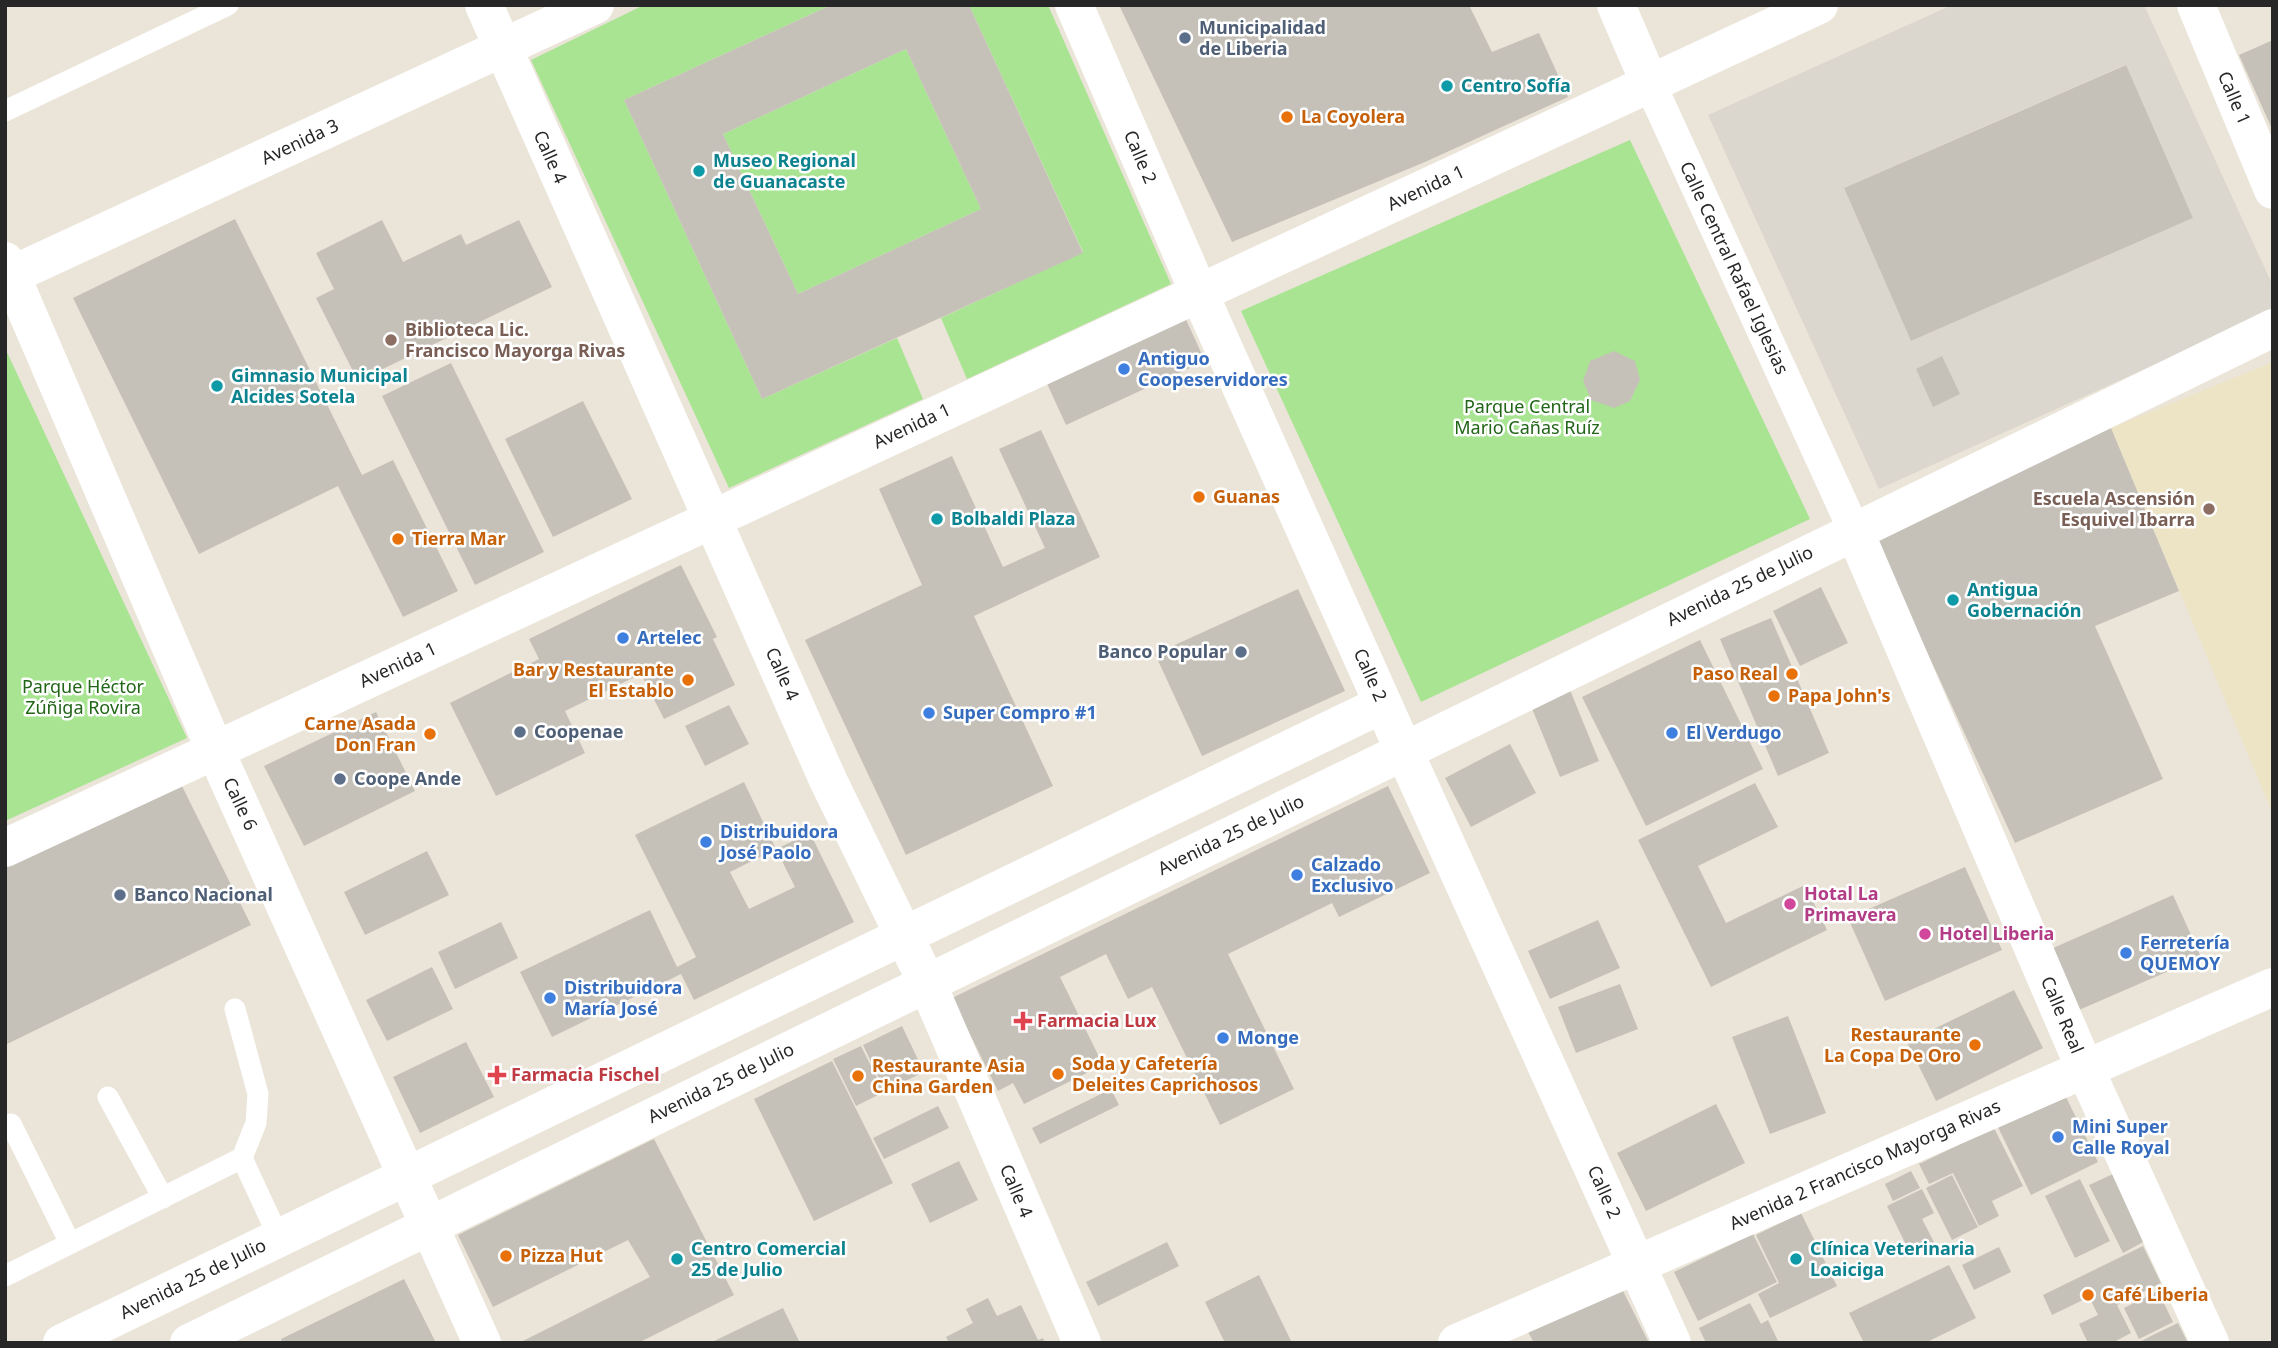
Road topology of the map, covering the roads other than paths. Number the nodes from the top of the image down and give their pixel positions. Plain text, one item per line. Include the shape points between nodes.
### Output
1 (228, 5) edge
2 (484, 5) edge
3 (595, 5) edge
4 (1074, 5) edge
5 (1616, 5) edge
6 (1819, 5) edge
7 (2196, 5) edge
8 (502, 48) junction
9 (1650, 83) junction
10 (5, 111) edge
11 (2273, 190) edge
12 (7, 271) edge
13 (1199, 293) junction
14 (2273, 328) edge
15 (713, 519) junction
16 (1854, 530) junction
17 (1383, 704) junction
18 (215, 750) junction
19 (1404, 751) junction
20 (5, 848) edge
21 (905, 933) junction
22 (927, 983) junction
23 (2273, 987) edge
24 (235, 1009) dead end
25 (2085, 1069) junction
26 (108, 1097) dead end
27 (10, 1124) dead end
28 (242, 1158) junction
29 (409, 1174) junction
30 (163, 1198) junction
31 (430, 1225) junction
32 (279, 1238) junction
33 (70, 1243) junction
34 (1636, 1265) junction
35 (5, 1276) edge
36 (62, 1343) edge
37 (189, 1343) edge
38 (482, 1343) edge
39 (1082, 1343) edge
40 (1457, 1343) edge
41 (1672, 1343) edge
42 (2210, 1343) edge

1 - 10 lane
2 - 8 street, Calle 4
3 - 8 street, Avenida 3
4 - 13 street, Calle 2
5 - 9 street, Calle Central Rafael Iglesias
6 - 9 street, Avenida 1
7 - 11 street, Calle 1
8 - 12 street, Avenida 3
8 - 15 street, Calle 4
9 - 13 street, Avenida 1
9 - 16 street, Calle Central Rafael Iglesias
12 - 18 street, Calle 6
13 - 15 street, Avenida 1
13 - 17 street, Calle 2
14 - 16 street, Avenida 25 de Julio
15 - 18 street, Avenida 1
15 - 21 street, Calle 4 via 828,779
16 - 19 street, Avenida 25 de Julio
16 - 25 street, Calle Real
17 - 19 street, Calle 2
17 - 21 street, Avenida 25 de Julio
18 - 20 street, Avenida 1
18 - 29 street, Calle 6
19 - 22 street, Avenida 25 de Julio
19 - 34 street, Calle 2
21 - 22 street, Calle 4
21 - 29 street, Avenida 25 de Julio
22 - 31 street, Avenida 25 de Julio
22 - 39 street, Calle 4
23 - 25 street, Avenida 2 Francisco Mayorga Rivas
24 - 28 lane via 258,1094 256,1123
25 - 34 street, Avenida 2 Francisco Mayorga Rivas
25 - 42 street, Calle Real
26 - 30 lane
27 - 33 lane
28 - 30 lane
28 - 32 lane
29 - 31 street, Calle 6
29 - 32 street, Avenida 25 de Julio
30 - 33 lane
31 - 37 street, Avenida 25 de Julio
31 - 38 street, Calle 6
32 - 36 street, Avenida 25 de Julio
33 - 35 lane
34 - 40 street, Avenida 2 Francisco Mayorga Rivas
34 - 41 street, Calle 2

